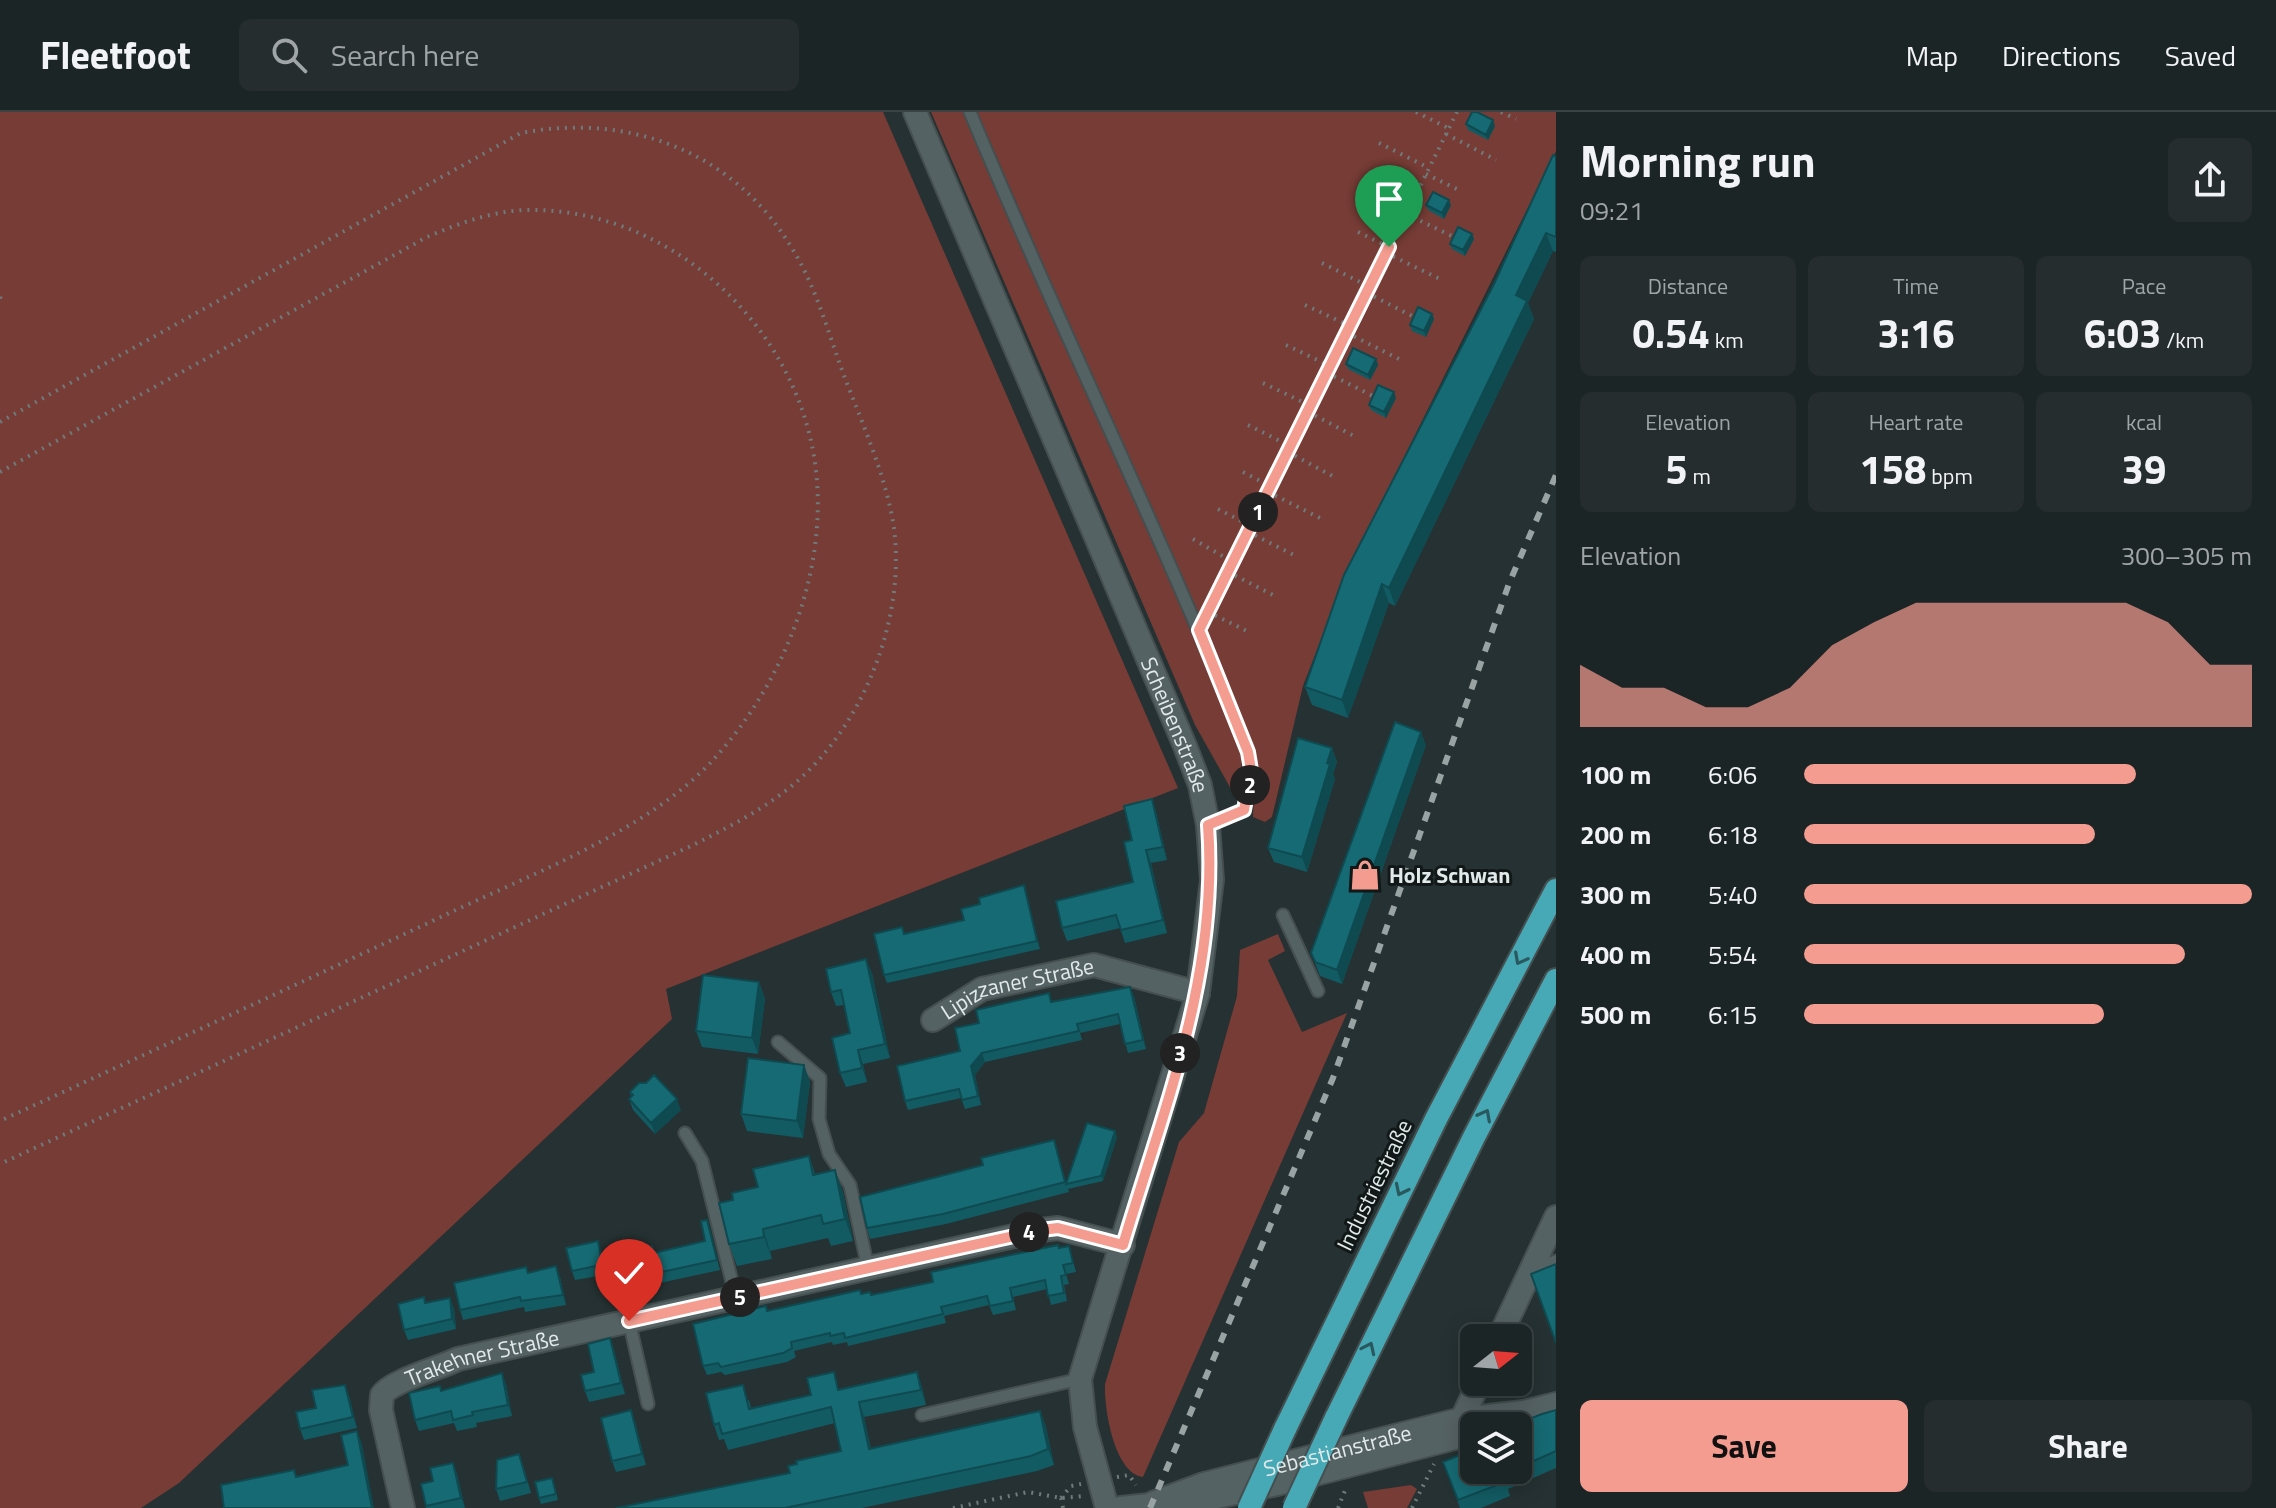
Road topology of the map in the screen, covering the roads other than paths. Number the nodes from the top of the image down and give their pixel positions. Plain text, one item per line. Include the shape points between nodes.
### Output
1 (915, 112) edge
2 (970, 112) edge
3 (1208, 825) junction
4 (1556, 890) edge
5 (1283, 915) dead end
6 (1556, 980) edge
7 (1318, 991) dead end
8 (1198, 993) junction
9 (933, 1020) dead end
10 (778, 1042) dead end
11 (685, 1133) dead end
12 (1556, 1217) edge
13 (1123, 1245) junction
14 (1545, 1263) edge
15 (868, 1268) junction
16 (736, 1298) junction
17 (629, 1321) junction
18 (1508, 1324) edge
19 (1080, 1379) junction
20 (648, 1404) dead end
21 (1556, 1404) edge
22 (1524, 1412) edge
23 (922, 1415) dead end
24 (1460, 1428) edge
25 (403, 1508) edge
26 (1107, 1508) edge
27 (1121, 1508) edge
28 (1249, 1508) edge
29 (1294, 1508) edge

1 - 3 street, Scheibenstraße via 1185,746
2 - 3 lane via 1248,752 1251,770 1244,810
3 - 8 street, Scheibenstraße via 1212,880
4 -> 28 highway, Industriestraße, bridge via 1436,1119
5 - 7 lane
29 -> 6 highway, bridge
8 - 9 street, Lipizzaner Straße via 1094,965 982,989
8 - 13 street, Scheibenstraße
10 - 15 lane via 820,1078 819,1119 829,1154 850,1185
11 - 16 lane via 708,1178
12 - 14 street
13 - 15 street, Trakehner Straße via 1058,1228
13 - 19 street, Scheibenstraße
14 - 18 street
15 - 16 street, Trakehner Straße
16 - 17 street, Trakehner Straße
17 - 20 lane
17 - 25 street, Trakehner Straße via 458,1359 386,1389 381,1410
19 - 23 lane
19 - 26 street, Scheibenstraße via 1085,1427
21 - 22 street, Sebastianstraße
24 - 27 street, Sebastianstraße via 1204,1484 1153,1503

